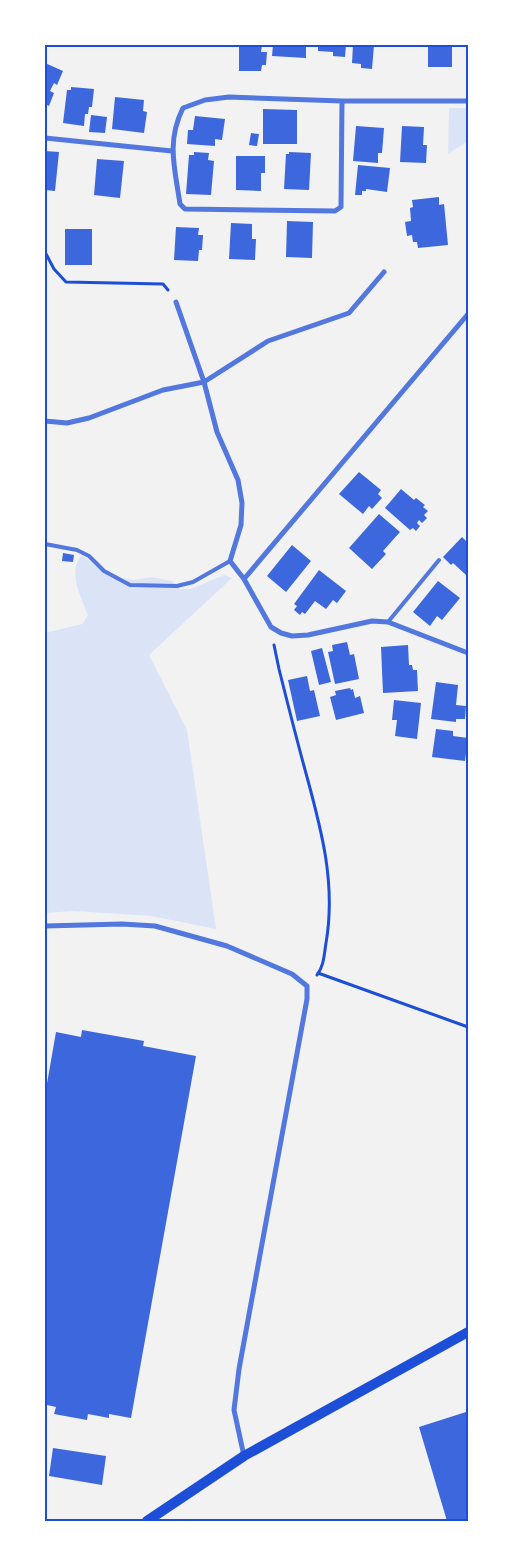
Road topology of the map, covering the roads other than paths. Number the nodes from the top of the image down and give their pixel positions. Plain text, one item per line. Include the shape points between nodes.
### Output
1 (342, 101) junction
2 (468, 101) edge
3 (45, 138) edge
4 (172, 152) junction
5 (384, 272) dead end
6 (176, 302) road end
7 (468, 314) edge
8 (204, 382) junction
9 (45, 421) edge
10 (45, 544) edge
11 (439, 560) dead end
12 (230, 562) junction
13 (244, 579) junction
14 (388, 622) junction
15 (468, 653) edge
16 (45, 926) edge
17 (468, 1332) edge
18 (244, 1456) junction
19 (147, 1521) edge

1 - 2 street
1 - 4 street via 262,97 205,100 183,108 175,123
1 - 4 street via 341,207 336,211 185,209 180,204
3 - 4 street
5 - 8 street via 349,313 268,342
6 - 8 street
7 - 13 street
8 - 9 street via 163,390 89,418 67,423
8 - 12 street via 217,432 238,480 242,503 241,525
10 - 12 lane via 77,550 89,556 104,571 130,585 178,586 193,582
11 - 14 lane
12 - 13 street
13 - 14 street via 271,628 281,633 308,635 372,621
14 - 15 street
16 - 18 street via 155,926 227,946 292,974 307,986 238,1368 234,1410
17 - 18 main road
18 - 19 main road

